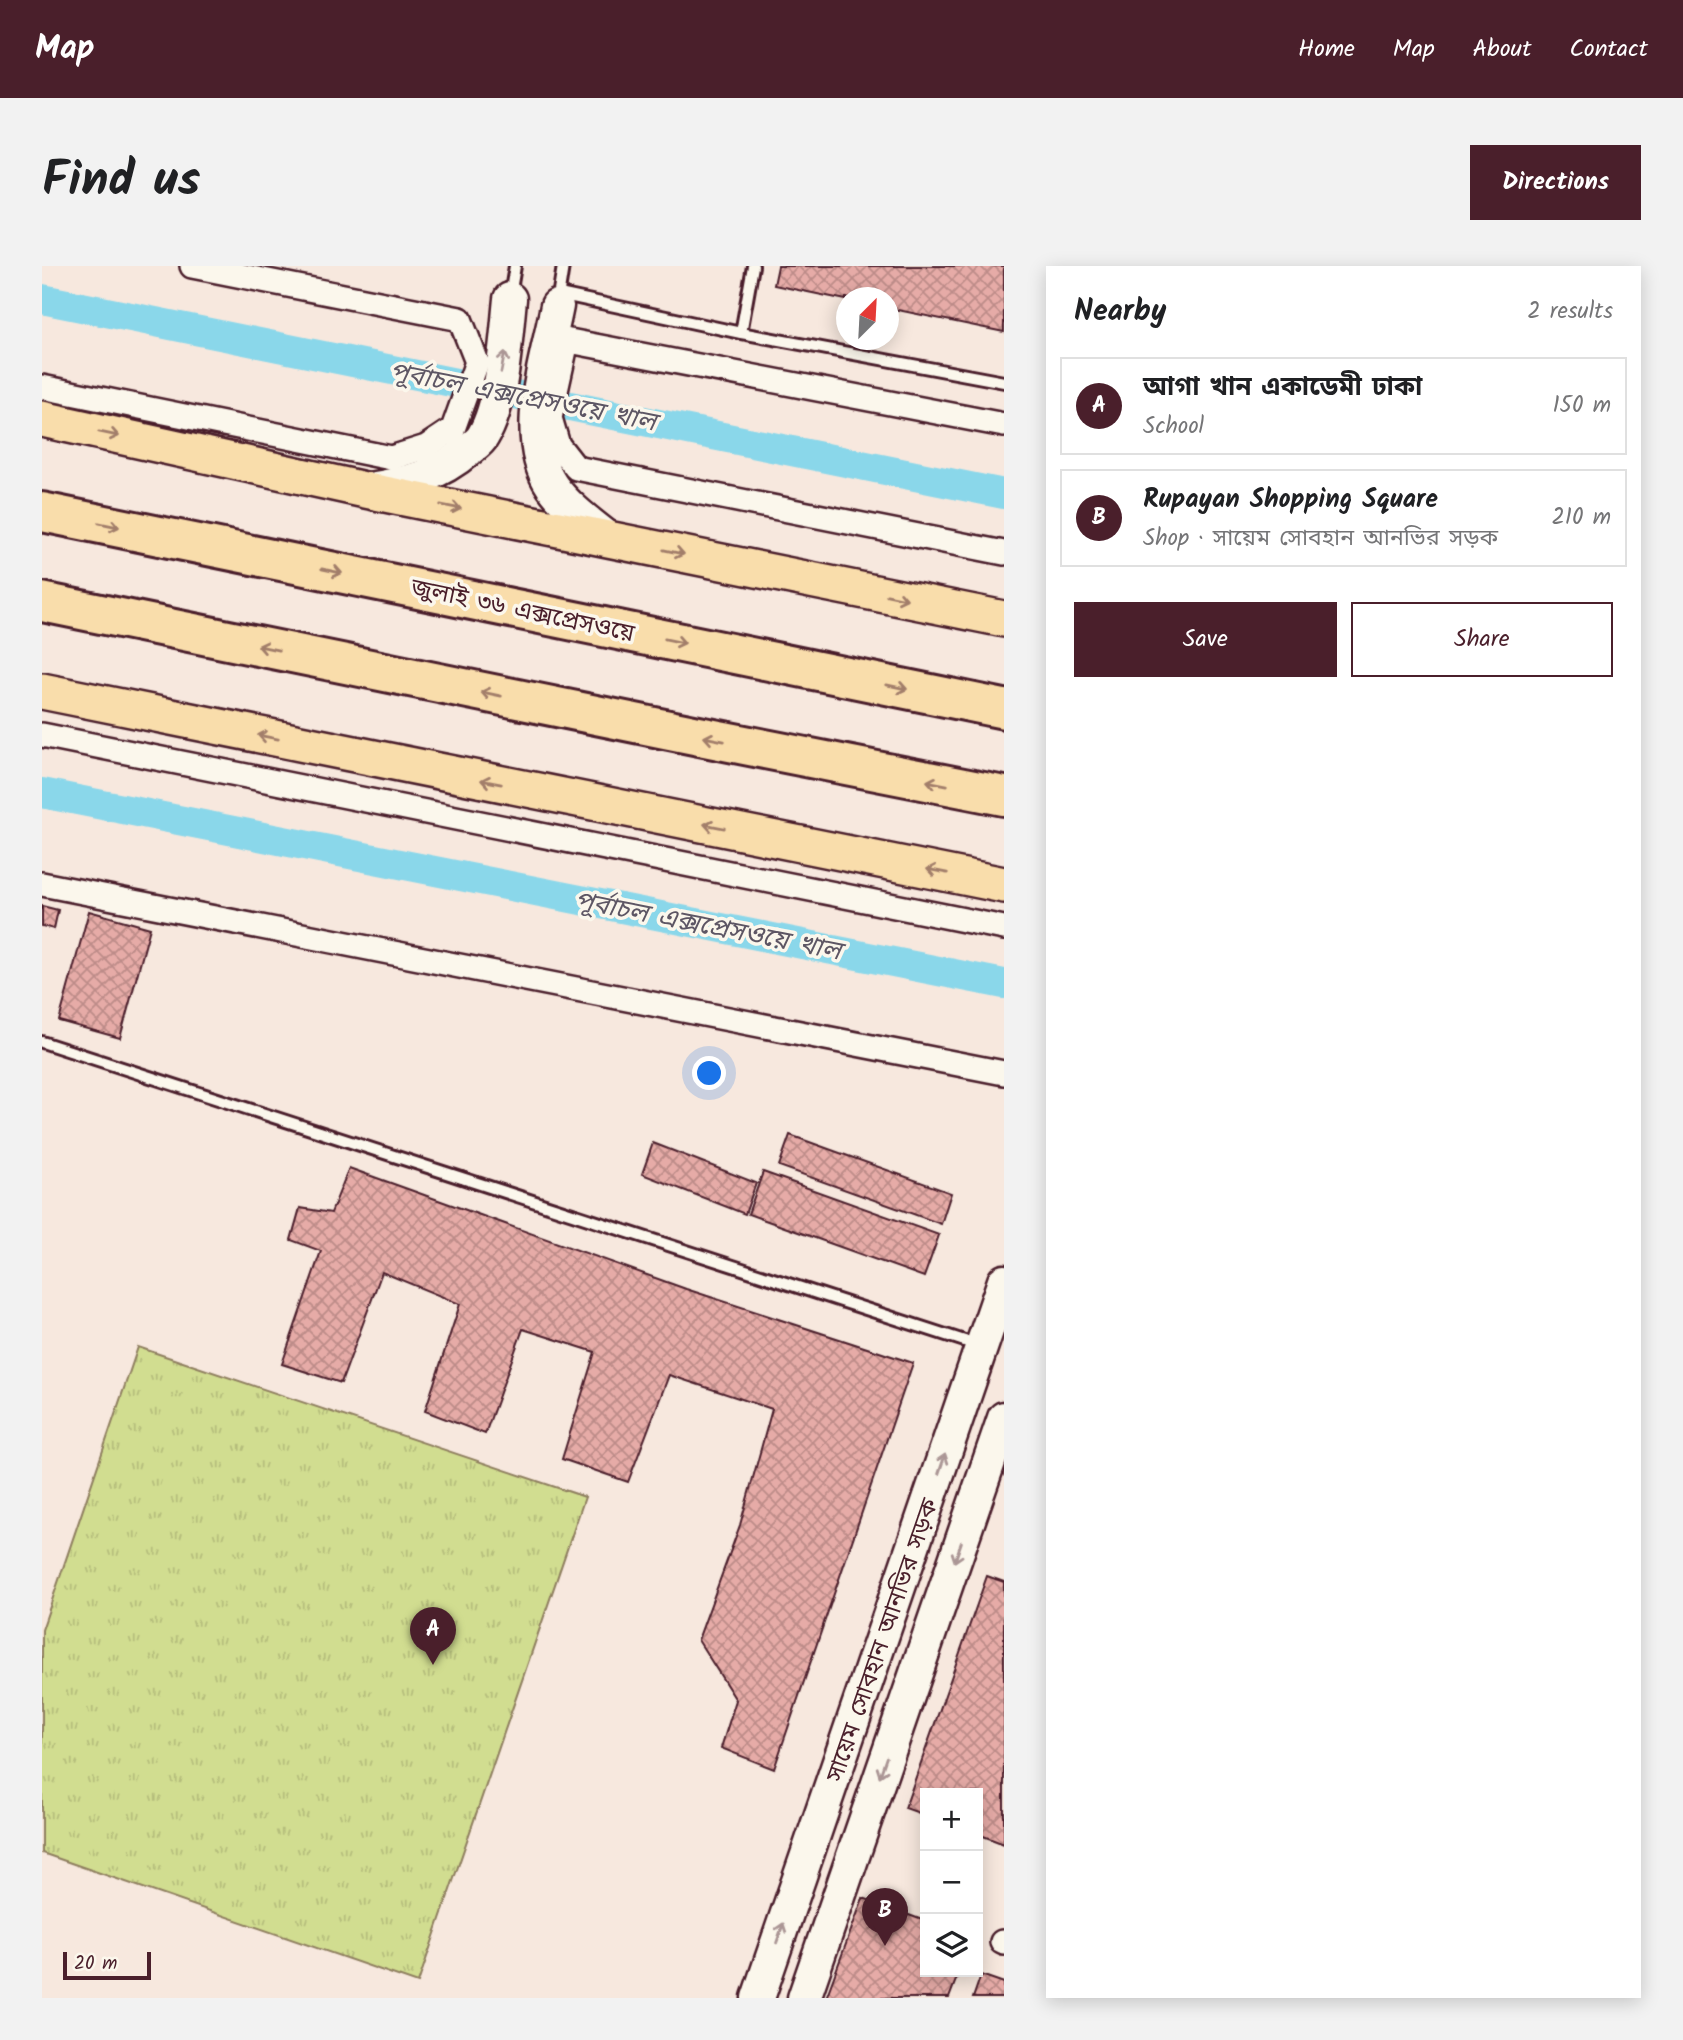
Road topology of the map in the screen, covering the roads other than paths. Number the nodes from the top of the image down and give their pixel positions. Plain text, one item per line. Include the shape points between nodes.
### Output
1 (192, 266) edge
2 (515, 266) edge
3 (563, 266) edge
4 (753, 266) edge
5 (510, 299) joint
6 (558, 300) junction
7 (741, 333) junction
8 (559, 339) junction
9 (1004, 382) edge
10 (42, 387) edge
11 (42, 419) edge
12 (1004, 425) edge
13 (564, 477) junction
14 (365, 490) junction
15 (42, 512) edge
16 (608, 538) junction
17 (1004, 553) edge
18 (42, 602) edge
19 (1004, 619) edge
20 (42, 691) edge
21 (1004, 709) edge
22 (42, 735) edge
23 (1004, 796) edge
24 (42, 884) edge
25 (1001, 886) edge
26 (1004, 928) edge
27 (42, 1042) edge
28 (1004, 1073) edge
29 (1004, 1281) edge
30 (983, 1347) junction
31 (1004, 1418) edge
32 (758, 1998) edge
33 (804, 1998) edge

1 - 10 street via 460,320 477,362 453,429 426,447 391,458
2 - 5 lane
3 - 6 lane
4 - 7 lane
14 -> 5 street via 408,483 453,463 482,438 493,416
6 - 7 lane
6 - 8 street
7 - 9 lane
8 - 12 street
8 - 13 street via 541,391 536,438 539,459
11 -> 14 main road
13 - 16 street via 579,514
13 - 17 street
14 -> 16 main road
15 -> 21 highway, জুলাই ৩৬ এক্সপ্রেসওয়ে
16 -> 19 main road
23 -> 18 highway
25 -> 20 main road
22 - 26 street
24 - 28 street
27 - 30 lane
29 - 30 street, সায়েম সোবহান আনভির সড়ক
32 -> 30 street, সায়েম সোবহান আনভির সড়ক
31 -> 33 street, সায়েম সোবহান আনভির সড়ক

